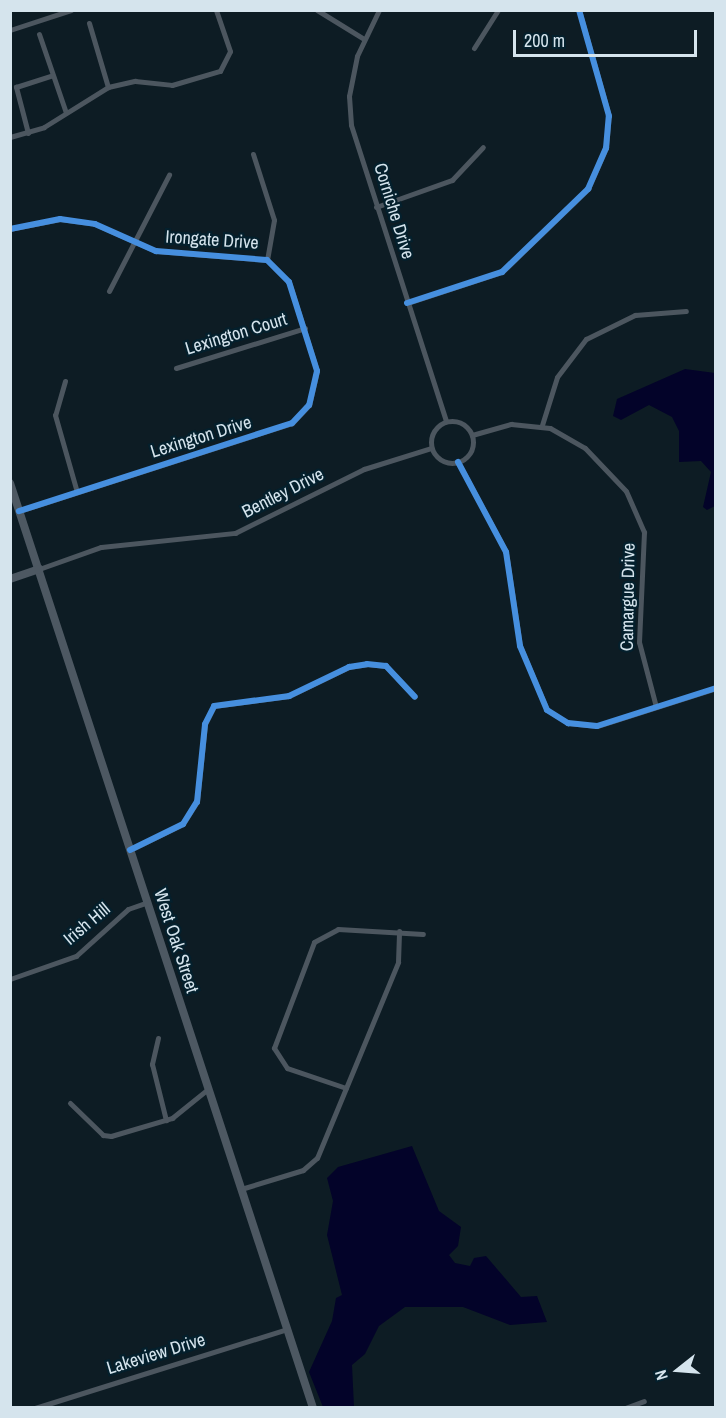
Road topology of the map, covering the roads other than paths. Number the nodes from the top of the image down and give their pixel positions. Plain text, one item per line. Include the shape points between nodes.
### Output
1 (70, 10) edge
2 (216, 10) edge
3 (317, 10) edge
4 (379, 10) edge
5 (498, 10) edge
6 (579, 10) edge
7 (89, 23) dead end
8 (10, 30) edge
9 (39, 34) dead end
10 (364, 39) junction
11 (474, 48) dead end
12 (52, 75) junction
13 (108, 87) junction
14 (66, 113) junction
15 (28, 133) junction
16 (10, 137) edge
17 (483, 147) dead end
18 (253, 154) dead end
19 (169, 175) dead end
20 (376, 207) junction
21 (10, 229) edge
22 (135, 242) junction
23 (267, 260) junction
24 (109, 291) dead end
25 (407, 303) junction
26 (686, 311) dead end
27 (305, 328) junction
28 (176, 368) dead end
29 (64, 381) dead end
30 (446, 421) junction
31 (542, 425) junction
32 (472, 435) junction
33 (431, 448) junction
34 (458, 462) junction
35 (10, 483) edge
36 (77, 492) junction
37 (19, 511) junction
38 (39, 569) junction
39 (10, 579) edge
40 (716, 688) edge
41 (415, 697) dead end
42 (656, 707) junction
43 (130, 850) junction
44 (148, 902) junction
45 (399, 931) junction
46 (423, 934) dead end
47 (10, 980) edge
48 (158, 1038) dead end
49 (346, 1088) junction
50 (208, 1089) junction
51 (70, 1103) dead end
52 (166, 1120) junction
53 (241, 1189) junction
54 (287, 1329) junction
55 (644, 1401) dead end
56 (35, 1407) edge
57 (313, 1407) edge
58 (625, 1407) edge

1 - 8 street
2 - 13 street via 230,51 225,68 172,85 135,81
3 - 10 street
4 - 10 street, Corniche Drive
5 - 11 street
6 - 25 street via 609,116 604,154 588,189 502,272
7 - 13 street
9 - 12 street
10 - 20 street, Corniche Drive via 349,96 351,125
12 - 14 street
12 - 15 street via 16,87
13 - 14 street
14 - 15 street
15 - 16 street
17 - 20 street via 452,180
18 - 23 street via 274,220
19 - 22 street
20 - 25 street, Corniche Drive
21 - 22 street, Irongate Drive via 60,219 95,224
22 - 23 street, Irongate Drive via 156,251
22 - 24 street
23 - 27 street, Irongate Drive via 289,282
25 - 30 street, Corniche Drive
26 - 31 street via 635,315 586,339 557,377
27 - 28 street, Lexington Court
27 - 36 street, Lexington Drive via 317,381 309,405 292,423
29 - 36 street via 55,415
30 - 32 street via 461,423
30 - 33 street via 432,433
31 - 32 street, Camargue Drive via 511,424
31 - 42 street, Camargue Drive via 585,448 636,507 645,544 640,651
32 - 34 street via 469,454
33 - 34 street via 441,460
33 - 38 street, Bentley Drive via 352,474 235,533 101,547
34 - 42 street via 506,552 520,646 547,710 586,726
35 - 37 main road, West Oak Street
36 - 37 street, Lexington Drive
37 - 38 main road, West Oak Street
38 - 39 main road
38 - 43 main road, West Oak Street
40 - 42 street
41 - 43 street via 386,666 367,664 349,667 289,696 214,706 205,724 197,802 183,824
43 - 44 main road, West Oak Street
44 - 47 street, Irish Hill via 128,909 76,956
44 - 50 main road, West Oak Street
45 - 46 street
45 - 49 street via 398,962
45 - 49 street via 372,927 320,935 275,1040 276,1057 287,1068
48 - 52 street via 152,1064
49 - 53 street via 312,1164
50 - 52 street via 184,1112
50 - 53 main road, West Oak Street
51 - 52 street via 103,1135
53 - 54 main road, West Oak Street
54 - 56 street, Lakeview Drive
54 - 57 main road, West Oak Street
55 - 58 street

